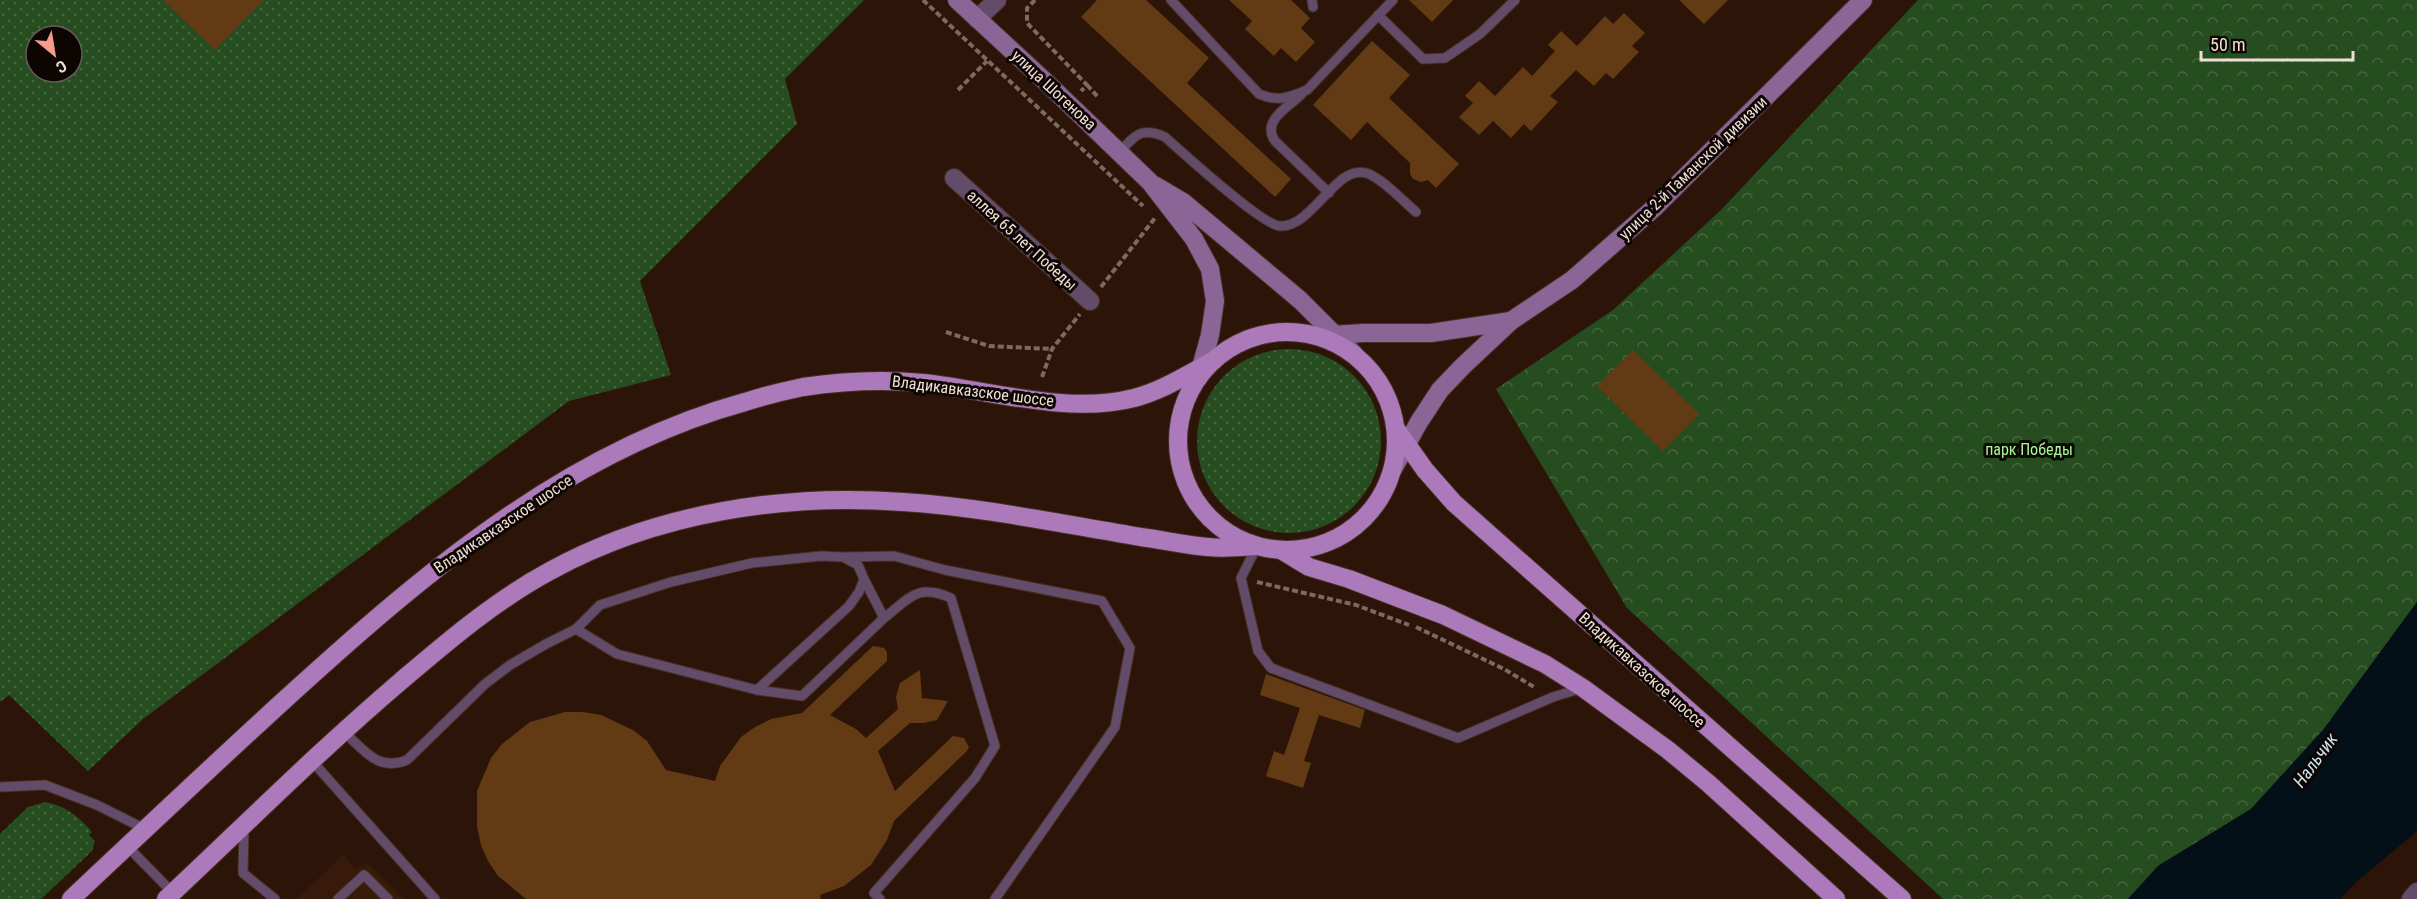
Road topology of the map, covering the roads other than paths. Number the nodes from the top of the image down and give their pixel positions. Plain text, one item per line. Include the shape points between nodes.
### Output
1 (957, 0) edge
2 (997, 0) edge
3 (1171, 0) edge
4 (1393, 0) edge
5 (1515, 0) edge
6 (1863, 0) edge
7 (1378, 15) junction
8 (977, 19) junction
9 (1307, 90) junction
10 (1119, 153) junction
11 (958, 174) dead end
12 (1150, 182) junction
13 (1329, 193) junction
14 (1416, 212) dead end
15 (1094, 297) road end
16 (1511, 321) junction
17 (1325, 335) junction
18 (1204, 369) junction
19 (1396, 429) junction
20 (1406, 444) junction
21 (1393, 469) junction
22 (1257, 546) junction
23 (1281, 550) junction
24 (843, 557) junction
25 (864, 579) junction
26 (885, 618) junction
27 (576, 629) junction
28 (1583, 688) junction
29 (757, 690) junction
30 (344, 732) junction
31 (312, 761) junction
32 (0, 788) edge
33 (244, 825) junction
34 (145, 829) junction
35 (127, 846) junction
36 (2417, 892) edge
37 (175, 895) edge
38 (71, 899) edge
39 (275, 899) edge
40 (338, 899) edge
41 (388, 899) edge
42 (435, 899) edge
43 (880, 899) edge
44 (995, 899) edge
45 (1836, 899) edge
46 (1902, 899) edge
47 (2410, 899) edge

1 - 8 main road, улица Шогенова
2 - 8 street
3 - 9 lane via 1259,93 1273,100
4 - 7 lane
5 - 7 lane via 1480,34 1445,58 1423,59
6 - 16 main road, улица 2-й Таманской дивизии via 1637,224 1572,280
7 - 9 lane
8 - 10 main road, улица Шогенова
9 - 13 lane via 1271,122 1270,131 1275,141
10 - 12 main road, улица Шогенова
10 - 13 lane via 1136,134 1157,133 1255,212 1279,226 1299,220
11 - 15 street, аллея 65 лет Победы
12 - 17 main road via 1184,202 1300,300
12 - 18 main road via 1194,239 1210,268 1215,301
13 - 14 lane via 1352,173 1365,172
16 - 17 main road via 1431,333
16 - 20 main road, улица 2-й Таманской дивизии via 1440,390
17 - 18 main road, Владикавказское шоссе via 1295,332 1251,338
17 - 19 main road, Владикавказское шоссе via 1354,354 1378,380
18 - 22 main road via 1184,405 1178,434 1180,463 1190,491 1207,516 1230,534
18 - 34 main road, Владикавказское шоссе via 1142,396 1104,404 921,383 850,382 779,393 686,420 617,450 554,486 452,557 356,635
19 - 20 main road, Владикавказское шоссе
19 - 21 main road
20 - 21 main road, улица 2-й Таманской дивизии
20 - 46 main road, Владикавказское шоссе via 1454,503
21 - 23 main road via 1370,512 1351,529 1330,541
22 - 23 main road
22 - 28 lane via 1241,578 1258,651 1271,668 1458,738
22 - 30 main road via 1210,548 907,502 827,500 741,509 680,521 578,556 531,581 462,631
23 - 28 main road via 1309,567 1443,615 1545,664
24 - 25 lane via 858,565
24 - 27 lane via 752,563 671,582 600,605
24 - 44 lane via 894,556 1102,601 1130,648 1115,726
25 - 26 lane
25 - 29 lane via 849,606
26 - 29 lane via 802,696
26 - 43 lane via 917,593 937,591 951,598 994,746 975,778 874,893
27 - 29 lane via 617,654
27 - 30 lane via 510,665 485,684 407,760 379,763
28 - 45 main road via 1684,764
30 - 31 main road
31 - 33 main road
31 - 42 lane
32 - 34 lane via 45,785
33 - 37 main road
33 - 39 lane via 243,873
34 - 35 main road, Владикавказское шоссе
35 - 37 lane
35 - 38 main road, Владикавказское шоссе
36 - 47 street
40 - 41 lane via 364,875

